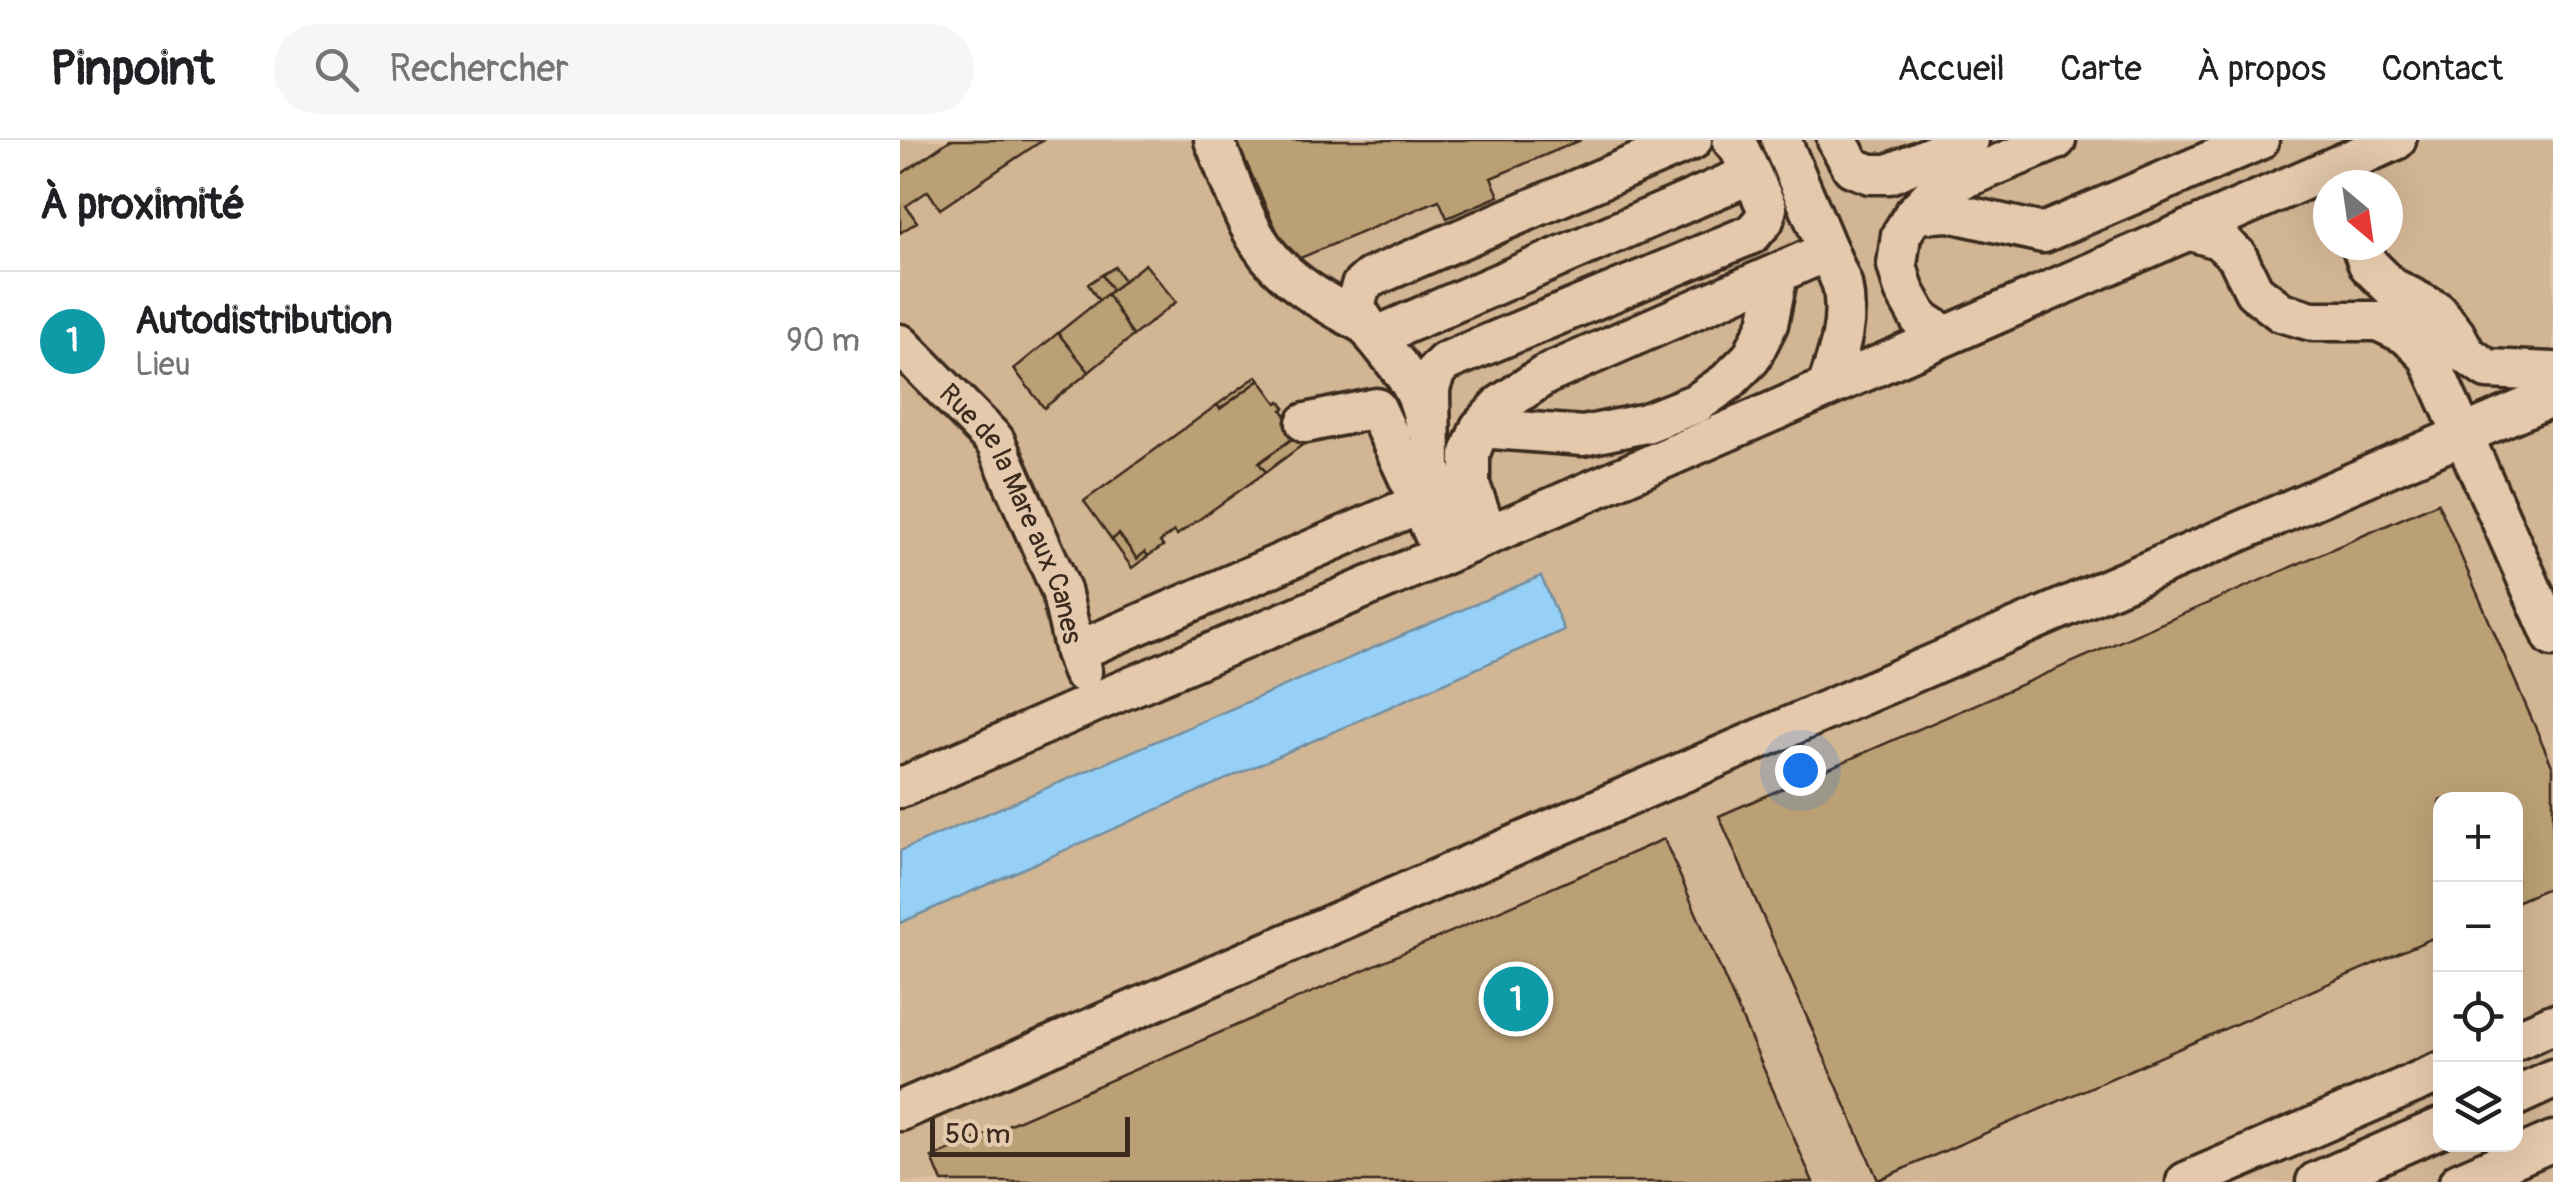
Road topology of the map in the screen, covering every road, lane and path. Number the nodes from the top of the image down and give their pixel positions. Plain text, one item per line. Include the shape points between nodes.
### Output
1 (1214, 140) edge
2 (1692, 140) edge
3 (1732, 140) edge
4 (1781, 140) edge
5 (1837, 140) edge
6 (1969, 140) edge
7 (2056, 140) edge
8 (2259, 140) edge
9 (2396, 140) edge
10 (2369, 170) edge
11 (1751, 174) junction
12 (1914, 214) junction
13 (2188, 230) junction
14 (1828, 252) junction
15 (2367, 260) edge
16 (1778, 274) junction
17 (1369, 330) junction
18 (1946, 335) junction
19 (900, 344) edge
20 (2553, 372) edge
21 (1827, 387) junction
22 (2553, 396) edge
23 (1306, 423) dead end
24 (1480, 428) junction
25 (2464, 434) junction
26 (1415, 494) junction
27 (1467, 544) junction
28 (2543, 586) edge
29 (2553, 637) edge
30 (1075, 652) junction
31 (1093, 703) junction
32 (900, 788) edge
33 (2553, 1024) edge
34 (2523, 1037) edge
35 (2433, 1075) edge
36 (2553, 1080) edge
37 (2523, 1093) edge
38 (900, 1111) edge
39 (2433, 1131) edge
40 (2553, 1141) edge
41 (2186, 1182) edge
42 (2316, 1182) edge
43 (2458, 1182) edge

1 - 17 street via 1256,238 1280,270
2 - 17 street via 1370,278 1355,306
3 - 11 street
4 - 14 street
5 - 6 street via 1852,167 1870,174 1889,174
7 - 12 street via 1937,190
8 - 12 street via 2043,233 1949,212
9 - 10 street
9 - 13 street
11 - 17 street
11 - 27 street via 1767,208 1752,234 1436,371 1430,388 1431,467 1437,492
12 - 18 street via 1897,265 1920,319
13 - 18 street
13 - 25 street via 2218,239 2237,256 2254,291 2281,312 2312,321 2378,321 2408,334 2428,356
14 - 16 street
14 - 21 street via 1846,305 1844,338
15 - 20 street via 2390,287 2437,311 2466,354 2488,369
16 - 24 street via 1545,375
16 - 24 street via 1768,324 1751,358 1696,403 1646,423 1583,436
17 - 26 street via 1420,402 1424,444
18 - 21 street
19 - 30 street, Rue de la Mare aux Canes via 995,441 1061,590
21 - 27 street
22 - 25 street
23 - 26 street via 1376,408
24 - 27 street via 1470,453
25 - 28 street
25 - 38 street
26 - 27 street
26 - 30 street
27 - 31 street
28 - 29 street
30 - 31 street, Rue de la Mare aux Canes
31 - 32 street
33 - 34 street
35 - 41 street
36 - 37 street
39 - 42 street
40 - 43 street

